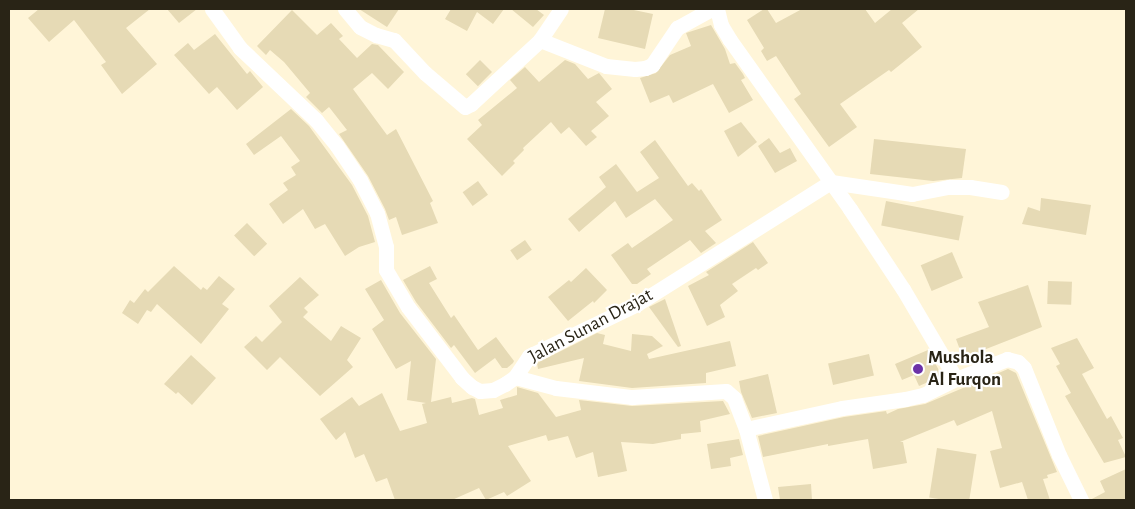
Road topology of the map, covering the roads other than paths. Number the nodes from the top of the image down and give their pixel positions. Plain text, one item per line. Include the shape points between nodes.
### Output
1 (212, 9) edge
2 (345, 9) edge
3 (561, 9) edge
4 (711, 9) edge
5 (716, 9) edge
6 (540, 40) junction
7 (831, 182) junction
8 (1002, 192) dead end
9 (515, 377) junction
10 (956, 379) junction
11 (746, 429) junction
12 (765, 500) edge
13 (1081, 500) edge

1 - 9 street, Jalan Sunan Drajat via 240,48 316,120 337,146 377,213 386,247 386,270 408,307 462,378 480,391 492,390
2 - 6 street via 360,27 394,40 464,108
3 - 6 street
4 - 6 street via 677,28 652,65 645,68 606,66
5 - 7 street via 730,40
7 - 8 street via 912,194 950,187
7 - 9 street, Jalan Sunan Drajat via 637,304 529,356
7 - 10 street via 904,288
9 - 11 street via 556,388 632,397 726,391 734,398
10 - 11 street via 914,397 842,408
10 - 13 street via 1007,359 1018,362 1024,368
11 - 12 street

